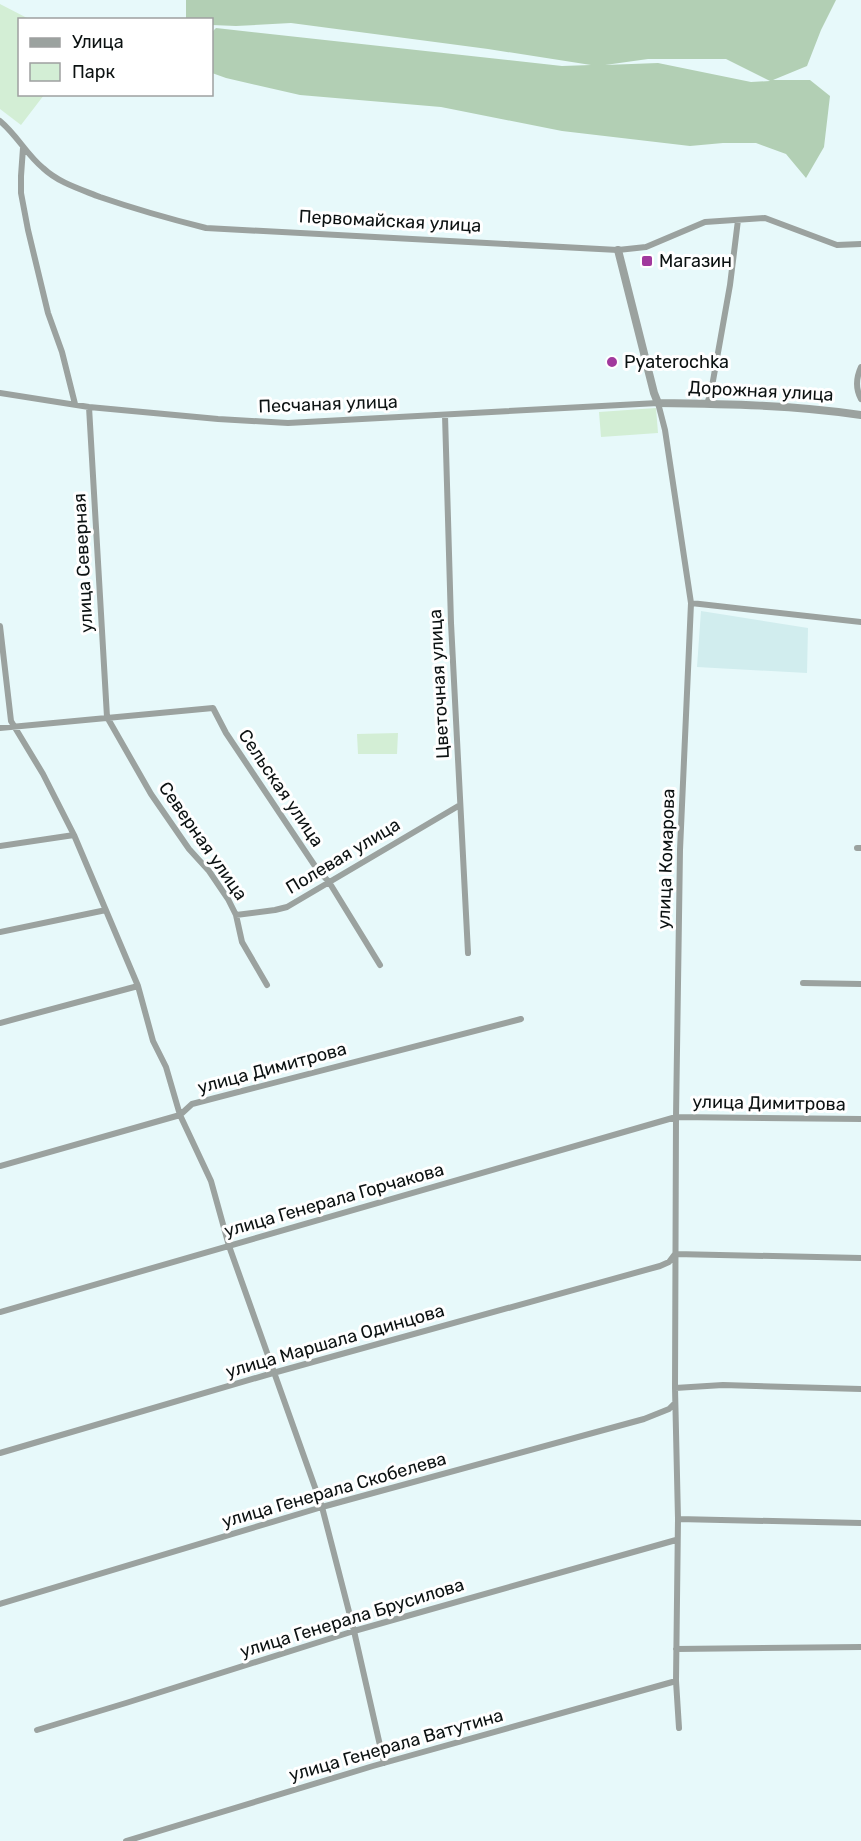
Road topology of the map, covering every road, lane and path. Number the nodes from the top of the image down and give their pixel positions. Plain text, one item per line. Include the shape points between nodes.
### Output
1 (0, 121) edge
2 (23, 147) junction
3 (738, 220) junction
4 (861, 244) edge
5 (618, 250) junction
6 (861, 367) edge
7 (0, 393) edge
8 (861, 399) edge
9 (658, 403) junction
10 (75, 404) junction
11 (707, 404) junction
12 (89, 407) junction
13 (445, 415) junction
14 (861, 416) edge
15 (691, 603) junction
16 (861, 622) edge
17 (0, 626) edge
18 (107, 717) junction
19 (14, 727) junction
20 (0, 728) edge
21 (459, 804) junction
22 (74, 835) junction
23 (0, 846) edge
24 (329, 882) junction
25 (106, 910) junction
26 (236, 915) junction
27 (0, 932) edge
28 (468, 953) dead end
29 (380, 965) dead end
30 (802, 983) dead end
31 (861, 984) edge
32 (267, 985) dead end
33 (138, 986) junction
34 (520, 1019) dead end
35 (0, 1023) edge
36 (180, 1115) junction
37 (676, 1117) junction
38 (861, 1119) edge
39 (0, 1166) edge
40 (229, 1246) junction
41 (675, 1254) junction
42 (861, 1258) edge
43 (0, 1312) edge
44 (273, 1373) junction
45 (675, 1388) junction
46 (861, 1389) edge
47 (675, 1403) junction
48 (0, 1453) edge
49 (322, 1507) junction
50 (678, 1519) junction
51 (861, 1523) edge
52 (676, 1540) junction
53 (0, 1604) edge
54 (354, 1631) junction
55 (861, 1647) edge
56 (676, 1649) junction
57 (676, 1681) junction
58 (679, 1728) dead end
59 (37, 1730) dead end
60 (384, 1763) junction
61 (126, 1841) edge

1 - 2 street, Первомайская улица
2 - 5 street, Первомайская улица via 43,169 68,185 141,212 206,228
2 - 10 street via 21,193 28,231
3 - 4 street, Первомайская улица via 765,218 837,245
3 - 5 street, Первомайская улица via 705,222 646,248
3 - 11 street
5 - 9 street
6 - 8 street via 857,391
7 - 10 street, Песчаная улица
9 - 11 street, Дорожная улица
9 - 13 street, Песчаная улица
9 - 15 street, улица Комарова
10 - 12 street, Песчаная улица
11 - 14 street, Дорожная улица via 824,410
12 - 13 street, Песчаная улица via 288,423
12 - 18 street, улица Северная
13 - 21 street, Цветочная улица
15 - 16 street
15 - 37 street, улица Комарова via 680,850
17 - 19 street
18 - 19 street
18 - 24 street, Сельская улица via 213,708 232,743
18 - 26 street, Северная улица via 151,794 209,871
19 - 20 street
19 - 22 street
21 - 24 street, Полевая улица
21 - 28 street, Цветочная улица
22 - 23 street
22 - 25 street
24 - 26 street, Полевая улица via 282,909
24 - 29 street, Сельская улица
25 - 27 street
25 - 33 street
26 - 32 street, Северная улица via 242,942
30 - 31 street
33 - 35 street
33 - 36 street
34 - 36 street, улица Димитрова via 192,1104
36 - 39 street, улица Димитрова
36 - 40 street via 210,1181
37 - 38 street, улица Димитрова
37 - 40 street, улица Генерала Горчакова
37 - 41 street, улица Комарова
40 - 43 street, улица Генерала Горчакова
40 - 44 street
41 - 42 street
41 - 44 street, улица Маршала Одинцова via 660,1266
41 - 45 street, улица Комарова
44 - 48 street, улица Маршала Одинцова
44 - 49 street
45 - 46 street via 723,1385
45 - 47 street, улица Комарова
47 - 49 street, улица Генерала Скобелева via 644,1419
47 - 50 street, улица Комарова
49 - 53 street, улица Генерала Скобелева
49 - 54 street
50 - 51 street
50 - 52 street, улица Комарова
52 - 54 street, улица Генерала Брусилова
52 - 56 street, улица Комарова
54 - 59 street, улица Генерала Брусилова
54 - 60 street
55 - 56 street
56 - 57 street, улица Комарова
57 - 58 street, улица Комарова
57 - 60 street, улица Генерала Ватутина
60 - 61 street, улица Генерала Ватутина

